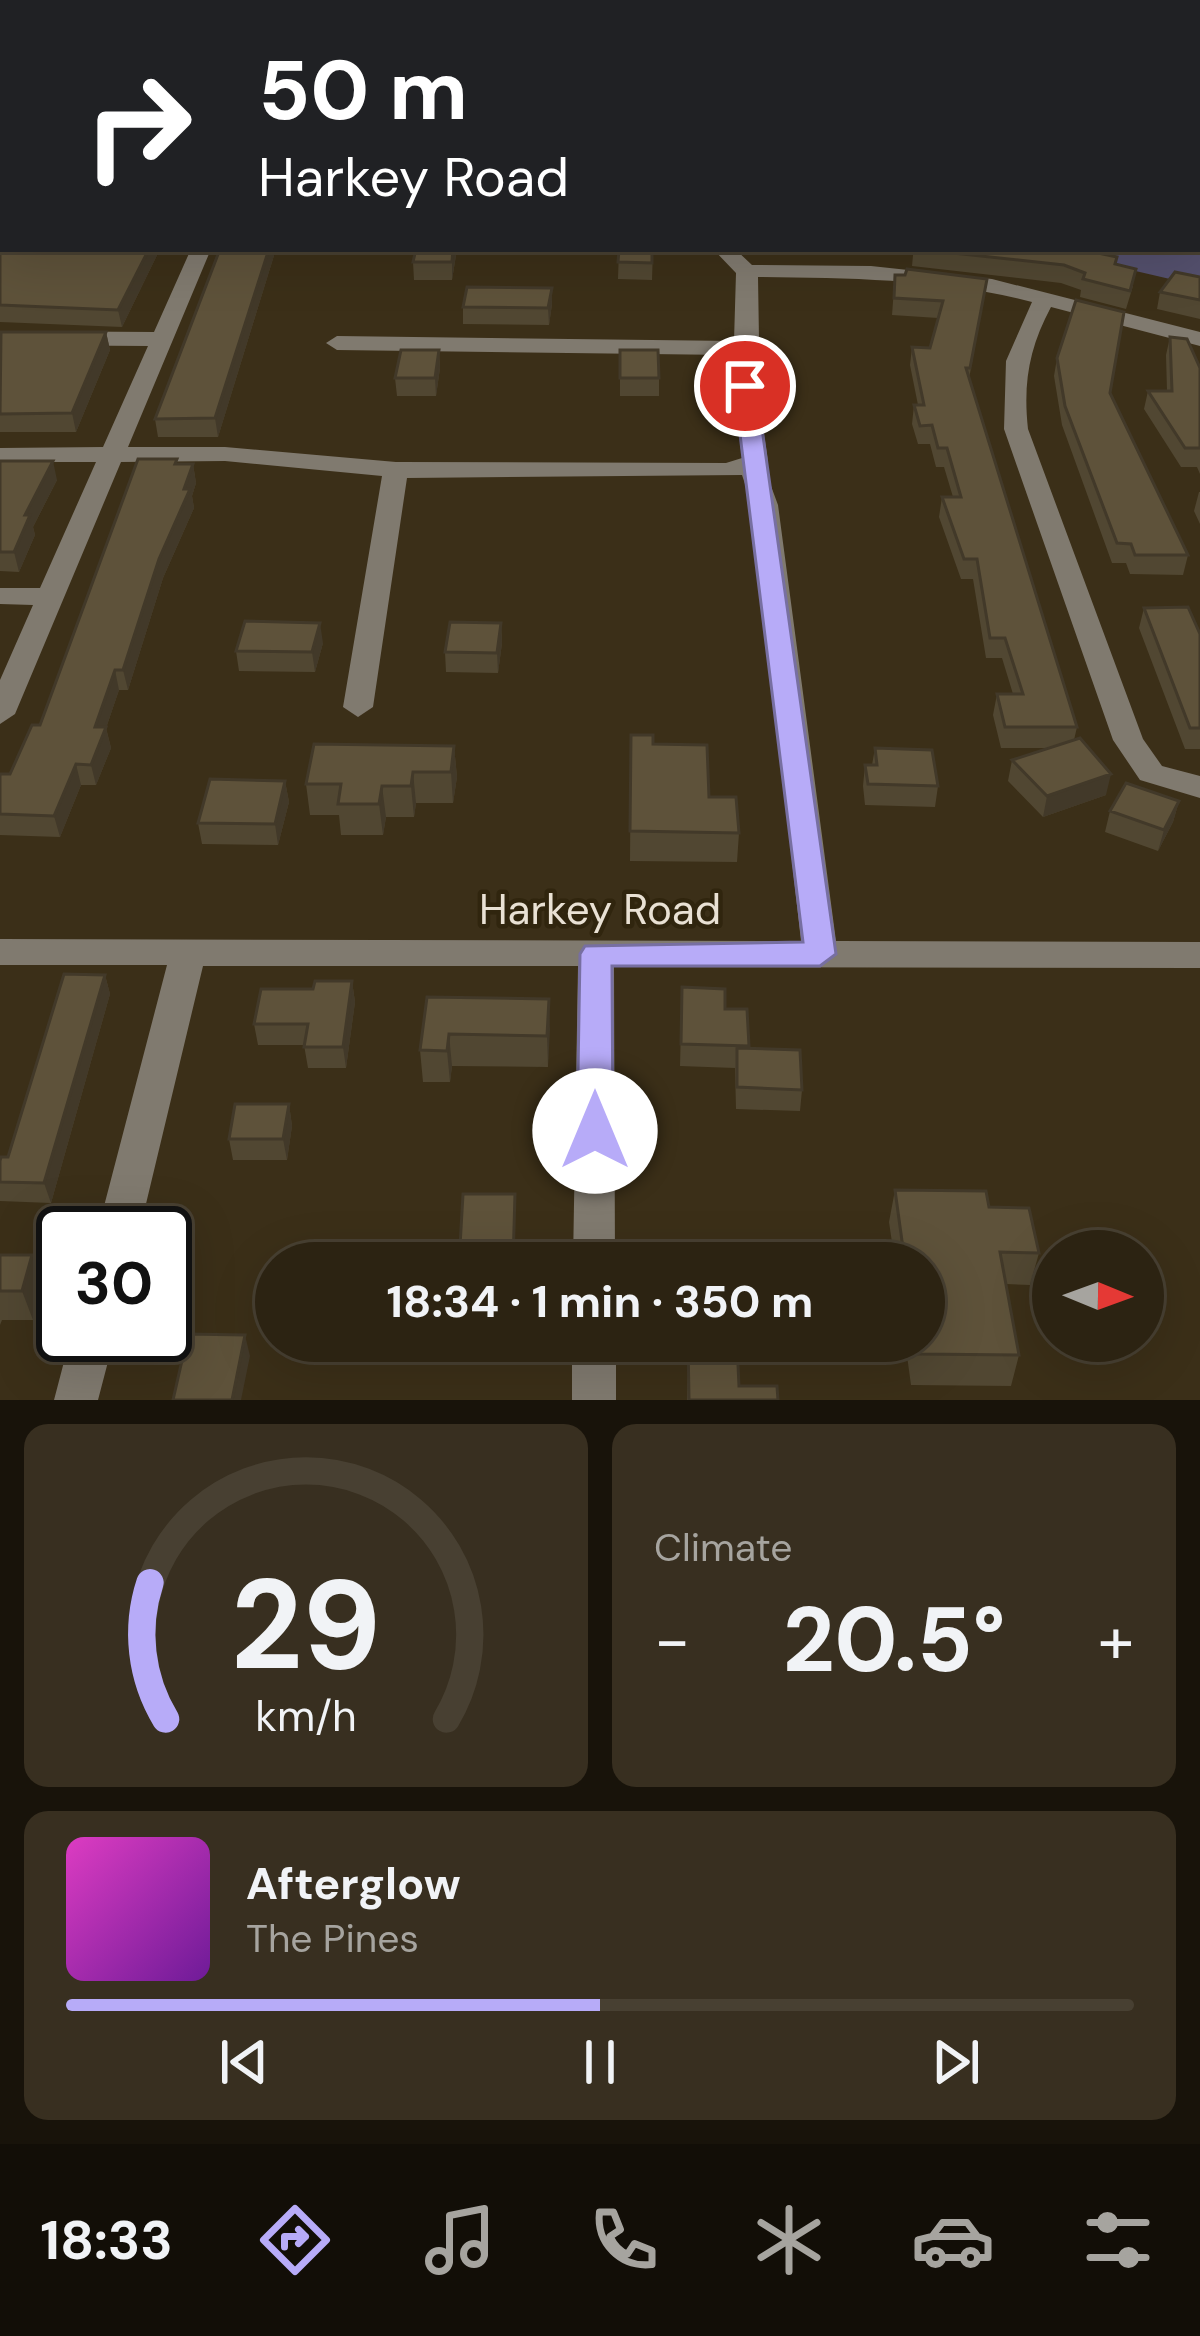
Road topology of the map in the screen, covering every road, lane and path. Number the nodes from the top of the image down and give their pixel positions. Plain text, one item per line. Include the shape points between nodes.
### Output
1 (200, 252) edge
2 (726, 252) edge
3 (747, 271) junction
4 (1045, 299) junction
5 (0, 338) edge
6 (163, 339) junction
7 (1200, 339) edge
8 (338, 343) dead end
9 (740, 348) junction
10 (0, 454) edge
11 (112, 455) junction
12 (751, 464) junction
13 (396, 470) junction
14 (0, 596) edge
15 (51, 596) junction
16 (358, 707) dead end
17 (0, 714) edge
18 (1200, 787) edge
19 (0, 952) edge
20 (188, 953) junction
21 (596, 954) junction
22 (820, 954) junction
23 (1200, 955) edge
24 (125, 1206) edge
25 (594, 1242) edge
26 (86, 1362) edge
27 (594, 1362) edge
28 (76, 1400) edge
29 (594, 1400) edge

1 - 6 street
2 - 3 street
3 - 4 street via 871,272
3 - 9 street via 748,340
4 - 7 street
4 - 18 street via 1017,348 1010,384 1016,429 1128,740 1151,773
5 - 6 street
6 - 11 street
8 - 9 street
9 - 12 street
10 - 11 street
11 - 13 street via 225,454
11 - 15 street
12 - 13 street via 728,471
12 - 22 street via 765,505
13 - 16 street
14 - 15 street
15 - 17 street
19 - 20 street, Harkey Road
20 - 21 street, Harkey Road
20 - 24 street
21 - 22 street, Harkey Road
21 - 25 street
22 - 23 street, Harkey Road
26 - 28 street
27 - 29 street

